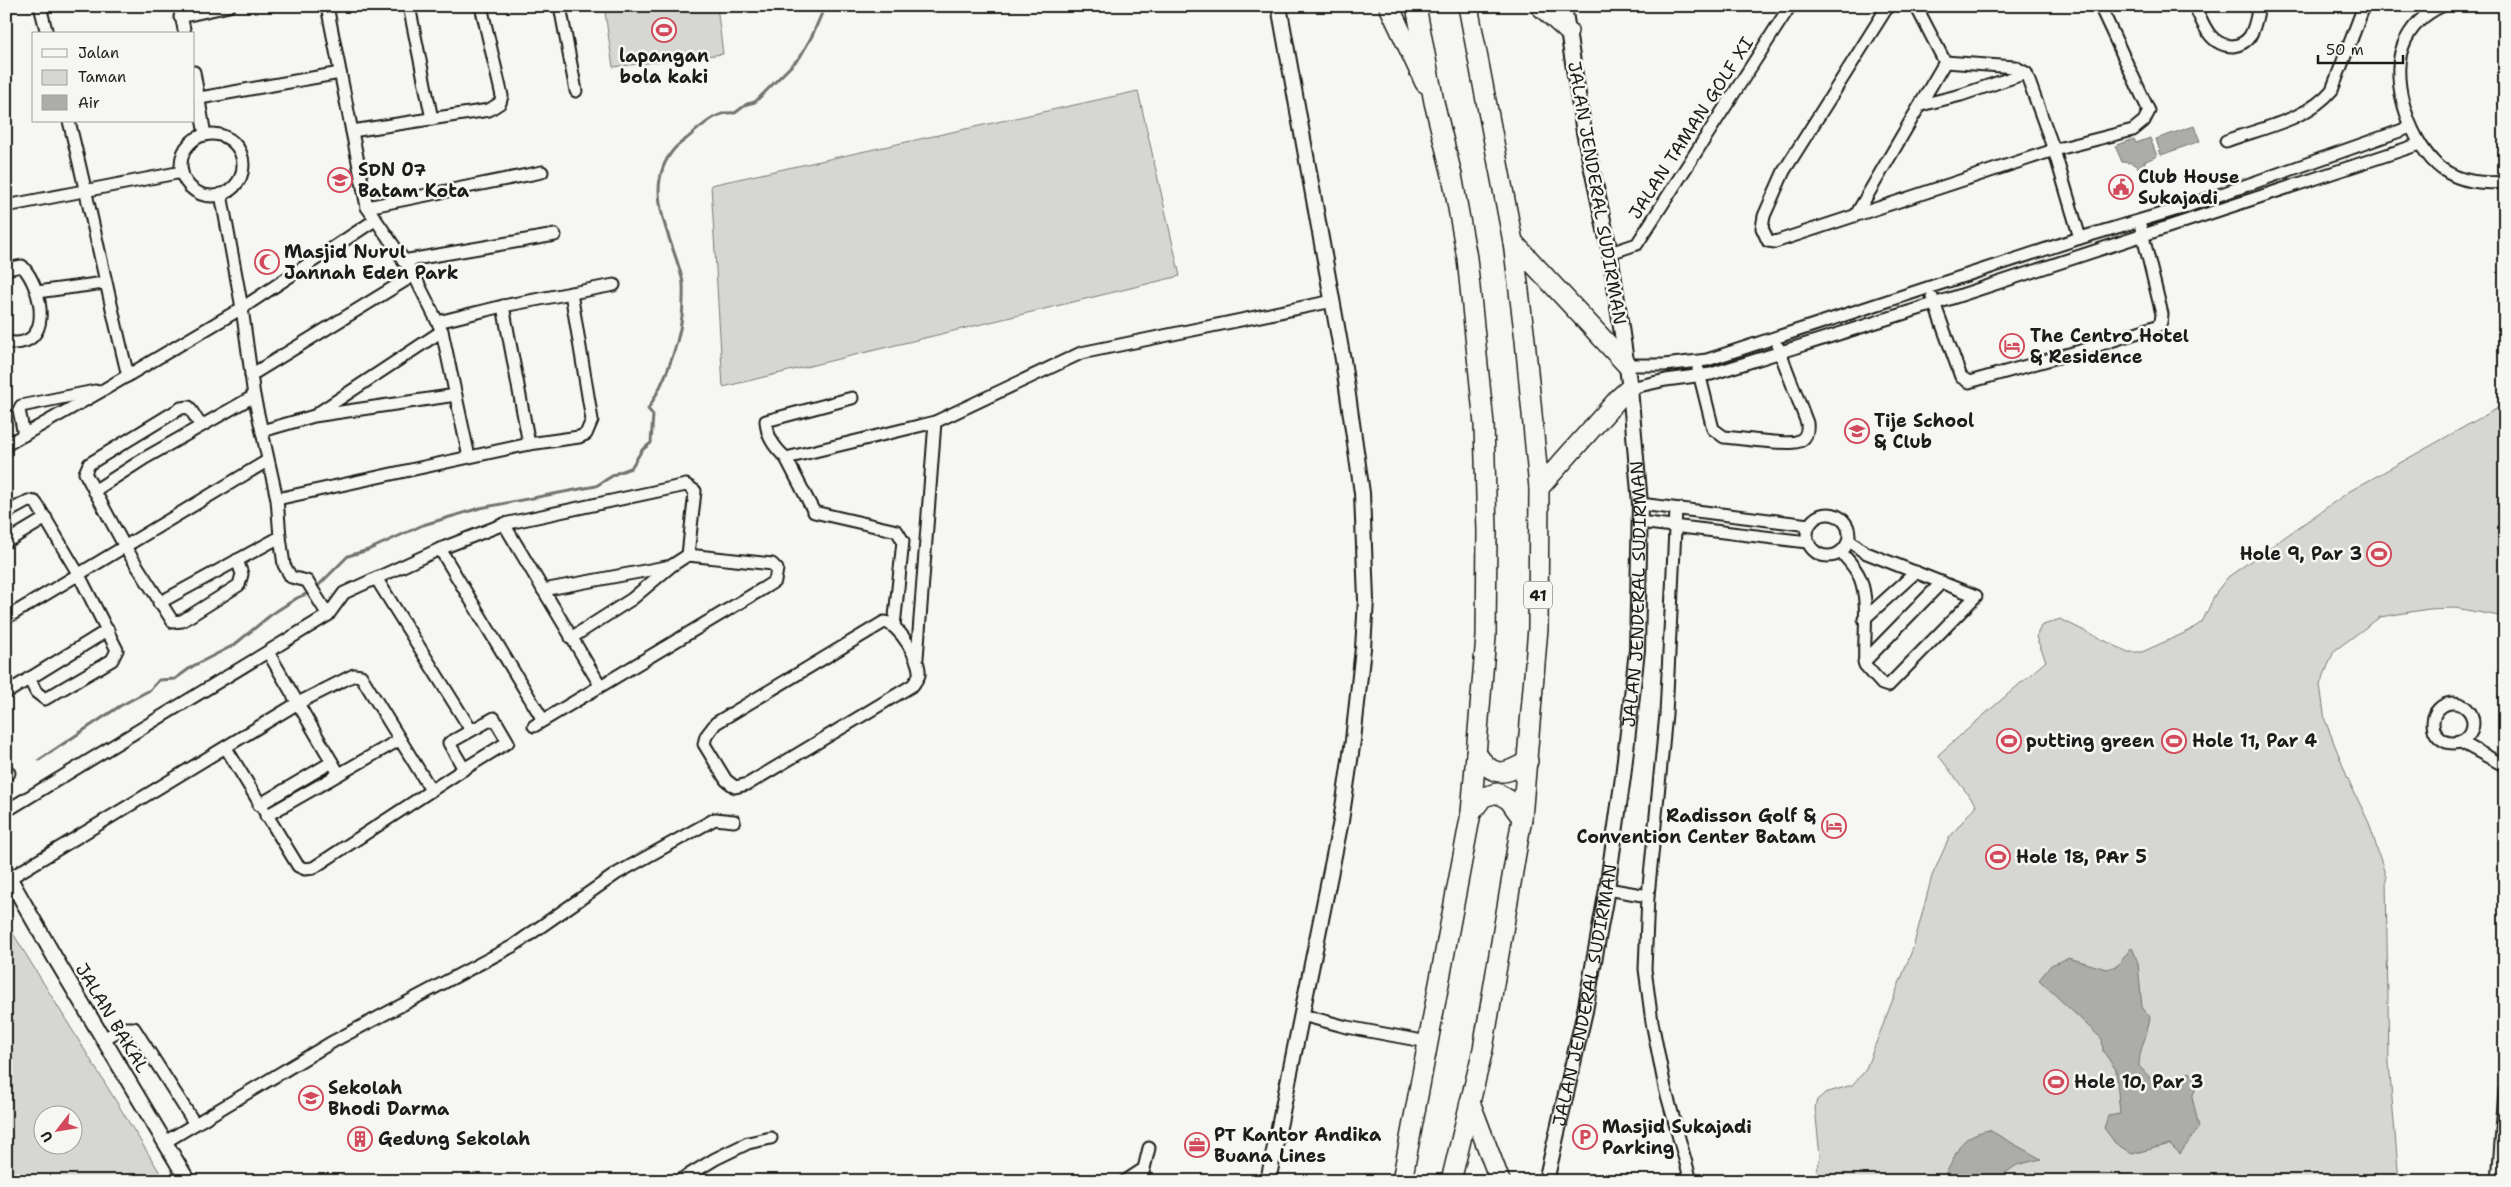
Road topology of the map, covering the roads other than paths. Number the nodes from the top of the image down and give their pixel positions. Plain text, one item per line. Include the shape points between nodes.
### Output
1 (40, 6) edge
2 (229, 6) edge
3 (327, 6) edge
4 (409, 6) edge
5 (481, 6) edge
6 (560, 6) edge
7 (1279, 6) edge
8 (1389, 6) edge
9 (1416, 6) edge
10 (1468, 6) edge
11 (1540, 6) edge
12 (1564, 6) edge
13 (1790, 6) edge
14 (1888, 6) edge
15 (1916, 6) edge
16 (2100, 6) edge
17 (2195, 6) edge
18 (2259, 6) edge
19 (2442, 6) edge
20 (2365, 8) edge
21 (180, 12) edge
22 (1568, 31) junction
23 (46, 32) edge
24 (184, 32) edge
25 (1945, 62) junction
26 (340, 73) junction
27 (2026, 73) junction
28 (195, 76) edge
29 (576, 91) dead end
30 (200, 98) junction
31 (1434, 102) junction
32 (1921, 105) junction
33 (432, 119) junction
34 (68, 122) edge
35 (2411, 127) junction
36 (352, 132) junction
37 (205, 135) junction
38 (2226, 141) dead end
39 (2420, 144) junction
40 (2054, 150) junction
41 (182, 172) junction
42 (542, 172) dead end
43 (2505, 182) edge
44 (86, 190) junction
45 (221, 194) junction
46 (6, 206) edge
47 (367, 207) junction
48 (1857, 213) junction
49 (375, 220) junction
50 (2139, 220) junction
51 (556, 235) dead end
52 (2142, 235) junction
53 (2080, 238) junction
54 (1513, 242) junction
55 (1610, 254) junction
56 (403, 260) junction
57 (6, 270) edge
58 (414, 275) junction
59 (104, 283) junction
60 (614, 285) dead end
61 (1929, 288) junction
62 (37, 292) junction
63 (571, 293) junction
64 (1333, 301) junction
65 (1934, 304) junction
66 (503, 306) junction
67 (242, 308) junction
68 (440, 327) junction
69 (1776, 338) junction
70 (6, 342) edge
71 (1780, 352) junction
72 (1697, 362) junction
73 (1627, 365) junction
74 (251, 375) junction
75 (128, 376) junction
76 (1698, 377) junction
77 (1630, 388) junction
78 (106, 389) junction
79 (456, 395) junction
80 (254, 396) junction
81 (852, 398) dead end
82 (314, 416) junction
83 (935, 422) junction
84 (201, 426) junction
85 (262, 431) junction
86 (24, 435) junction
87 (529, 444) junction
88 (6, 445) edge
89 (470, 457) junction
90 (786, 458) junction
91 (267, 461) junction
92 (1539, 488) junction
93 (94, 491) junction
94 (276, 499) junction
95 (1640, 504) junction
96 (1676, 509) junction
97 (6, 514) edge
98 (46, 518) junction
99 (1638, 522) junction
100 (504, 524) junction
101 (1675, 525) junction
102 (1809, 525) junction
103 (280, 537) junction
104 (1849, 540) junction
105 (6, 542) edge
106 (1807, 542) junction
107 (125, 548) junction
108 (440, 549) junction
109 (1841, 552) junction
110 (688, 555) junction
111 (237, 560) junction
112 (671, 566) junction
113 (1916, 572) junction
114 (79, 575) junction
115 (376, 578) junction
116 (1942, 582) junction
117 (543, 590) junction
118 (159, 603) junction
119 (326, 612) junction
120 (6, 618) edge
121 (1864, 619) junction
122 (894, 626) junction
123 (108, 630) junction
124 (571, 638) junction
125 (268, 652) junction
126 (917, 658) junction
127 (1864, 662) junction
128 (28, 678) junction
129 (600, 686) junction
130 (6, 692) edge
131 (298, 703) junction
132 (471, 730) junction
133 (399, 740) junction
134 (2459, 741) dead end
135 (226, 748) junction
136 (1476, 753) junction
137 (1528, 761) junction
138 (332, 762) junction
139 (2505, 766) edge
140 (464, 769) junction
141 (340, 774) junction
142 (431, 790) junction
143 (259, 805) junction
144 (6, 811) edge
145 (1471, 813) junction
146 (266, 816) junction
147 (1522, 818) junction
148 (734, 821) dead end
149 (8, 875) edge
150 (1607, 889) junction
151 (1648, 896) junction
152 (1302, 1016) junction
153 (102, 1039) junction
154 (1428, 1042) junction
155 (2505, 1091) edge
156 (1470, 1102) junction
157 (2504, 1106) edge
158 (195, 1124) junction
159 (771, 1138) dead end
160 (165, 1142) junction
161 (1149, 1148) dead end
162 (1142, 1176) edge
163 (188, 1181) edge
164 (679, 1181) edge
165 (1124, 1181) edge
166 (1268, 1181) edge
167 (1402, 1181) edge
168 (1451, 1181) edge
169 (1500, 1181) edge
170 (1546, 1181) edge
171 (1691, 1181) edge
172 (2498, 1181) edge

1 - 23 street
2 - 21 street
3 - 26 street
4 - 33 street
5 - 33 street via 502,96 500,103 489,110
6 - 29 street
7 - 64 street
8 - 31 highway
9 - 31 highway
10 - 54 highway, 41
11 - 22 highway
12 - 22 street, JALAN JENDERAL SUDIRMAN
13 - 55 street, JALAN TAMAN GOLF XI via 1637,244
14 - 48 street via 1784,171 1762,228 1768,241 1775,242
15 - 25 street
16 - 40 street via 2149,110 2148,116 2133,130
17 - 18 street via 2210,36 2225,45 2234,46 2244,43 2250,36
19 - 35 street via 2422,18 2401,52 2399,83
20 - 38 street via 2332,90 2325,98 2308,111
21 - 24 street
22 - 55 street, JALAN JENDERAL SUDIRMAN via 1584,132
25 - 27 street via 2015,67
25 - 32 street
26 - 30 street
26 - 36 street
27 - 32 street
27 - 40 street
28 - 30 street
30 - 37 street
31 - 136 highway via 1452,175 1467,258 1484,424 1486,637
32 - 48 street
33 - 36 street
34 - 44 street
35 - 39 street
35 - 50 street via 2182,208
36 - 47 street
37 - 41 street via 188,145 183,153
37 - 45 street via 226,137 241,158 237,182
39 - 43 street via 2441,168 2467,181
39 - 52 street
40 - 48 street
40 - 53 street
41 - 44 street
41 - 45 street via 192,189 211,196
42 - 47 street
44 - 46 street
44 - 59 street
45 - 67 street
47 - 49 street
49 - 56 street
49 - 67 street
50 - 52 street
50 - 53 street
51 - 56 street
52 - 65 street
52 - 65 street via 2162,314 2157,326 1969,382 1961,377
53 - 61 street
54 - 73 highway
54 - 92 highway, 41
55 - 73 street, JALAN JENDERAL SUDIRMAN
56 - 58 street
57 - 62 street via 22,266
58 - 68 street
58 - 74 street
59 - 62 street
59 - 75 street
60 - 63 street
61 - 65 street
61 - 69 street
62 - 70 street via 39,328 27,340
63 - 66 street
63 - 87 street via 592,420 590,428 579,437
64 - 83 street via 1081,353
64 - 152 street via 1362,493 1365,609 1354,731 1341,821
65 - 71 street
66 - 68 street
66 - 87 street
67 - 74 street
67 - 75 street
68 - 79 street
68 - 82 street
69 - 71 street
69 - 72 street
71 - 76 street
71 - 76 street via 1807,423 1805,435 1795,442 1718,434 1713,429
72 - 73 street
72 - 76 street
73 - 77 street, JALAN JENDERAL SUDIRMAN
74 - 80 street
75 - 78 street
76 - 77 street
77 - 92 highway
77 - 95 street, JALAN JENDERAL SUDIRMAN
78 - 86 street
78 - 86 street via 21,406
79 - 82 street
79 - 89 street
80 - 84 street
80 - 85 street
81 - 90 street via 766,421 767,432 775,448
82 - 85 street
83 - 90 street
83 - 126 street
84 - 93 street
84 - 93 street via 185,406 89,464 85,473
85 - 91 street
86 - 88 street
87 - 89 street
89 - 94 street
90 - 122 street via 814,512 897,532 902,541
91 - 94 street
91 - 107 street
92 - 137 highway, 41 via 1538,628
93 - 107 street
94 - 103 street
95 - 96 street
95 - 99 street, JALAN JENDERAL SUDIRMAN
96 - 101 street
96 - 102 street
97 - 98 street via 31,500
98 - 105 street
98 - 114 street
99 - 101 street
99 - 150 street, JALAN JENDERAL SUDIRMAN via 1637,650
100 - 108 street
100 - 110 street via 686,485 695,491
100 - 117 street
101 - 106 street
101 - 151 street via 1666,714
102 - 104 street via 1818,516 1832,514 1844,521
102 - 106 street
103 - 111 street
103 - 119 street via 284,565 291,577 307,581
104 - 109 street
104 - 113 street via 1864,552
106 - 109 street via 1815,553 1822,556 1835,556
107 - 114 street
107 - 118 street
108 - 115 street
108 - 129 street via 539,723
109 - 121 street via 1861,580
110 - 112 street
110 - 129 street via 772,564 777,575 764,588
111 - 118 street
111 - 118 street via 242,574 239,585 182,621 173,622
112 - 117 street
112 - 124 street via 632,599
113 - 116 street
113 - 121 street
114 - 120 street
114 - 123 street
115 - 119 street via 344,593
115 - 132 street
116 - 127 street
116 - 127 street via 1976,596 1888,686 1882,684
117 - 124 street
119 - 125 street
121 - 127 street
122 - 126 street
122 - 126 street via 884,622 716,723 704,744 726,780 735,787 748,784 913,685 919,676
123 - 128 street
123 - 128 street via 118,650 112,660 45,700
124 - 129 street
125 - 131 street
125 - 144 street
128 - 130 street
131 - 133 street via 354,675 361,676
131 - 135 street
131 - 138 street
132 - 140 street via 449,743
132 - 140 street via 494,718 508,742
133 - 141 street
133 - 142 street
134 - 139 street
135 - 143 street
135 - 149 street
136 - 137 highway via 1488,769 1495,772 1509,771
136 - 145 highway
137 - 147 highway, 41
138 - 141 street
138 - 143 street
140 - 142 street
141 - 146 street
142 - 146 street via 313,868 298,866
143 - 146 street
145 - 147 highway via 1483,797 1497,792 1509,800
145 - 154 highway
147 - 156 highway, 41 via 1484,1049
148 - 158 street via 715,819 616,874 512,946 334,1041
149 - 153 street, JALAN BAKAL
150 - 151 street
150 - 170 street, JALAN JENDERAL SUDIRMAN via 1585,1011
151 - 171 street via 1645,969 1652,1022 1665,1088
152 - 154 street
152 - 166 street
153 - 158 street via 125,1028 134,1028
153 - 160 street, JALAN BAKAL
154 - 167 highway
155 - 157 street
156 - 168 highway, 41
156 - 169 highway
157 - 172 street
158 - 160 street
159 - 164 street via 748,1143
160 - 163 street, JALAN BAKAL
161 - 162 street
162 - 165 street

